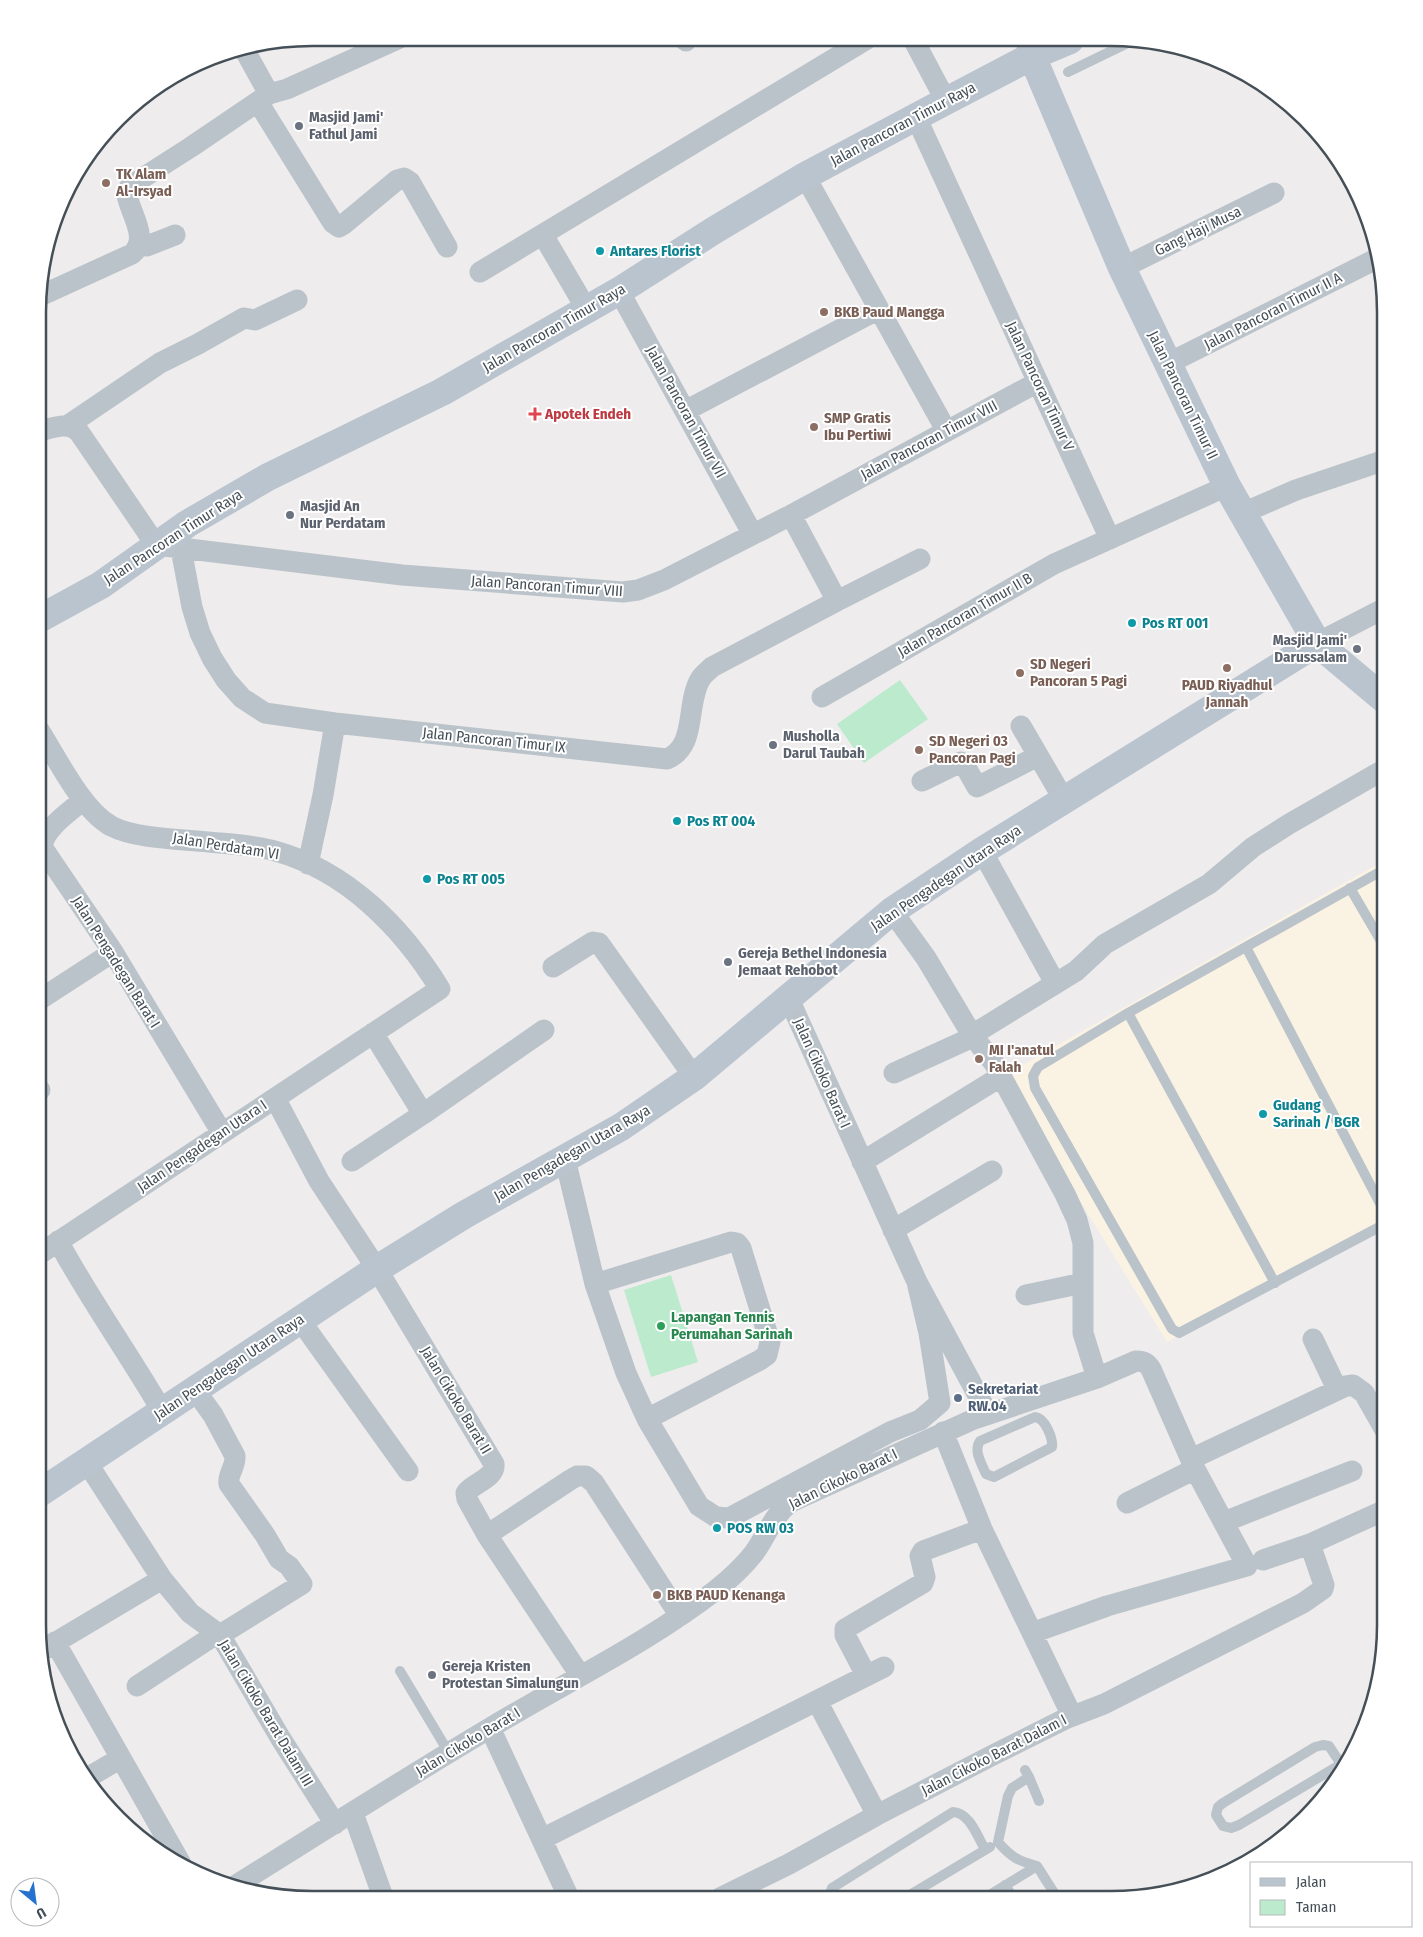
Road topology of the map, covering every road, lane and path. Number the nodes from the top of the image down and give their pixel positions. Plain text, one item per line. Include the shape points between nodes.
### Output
1 (382, 46) edge
2 (855, 46) edge
3 (917, 46) edge
4 (1120, 47) edge
5 (1028, 48) edge
6 (246, 54) edge
7 (1068, 72) dead end
8 (264, 98) junction
9 (946, 101) junction
10 (916, 117) junction
11 (805, 176) junction
12 (1274, 193) dead end
13 (175, 235) dead end
14 (543, 235) junction
15 (140, 243) junction
16 (447, 247) dead end
17 (1372, 261) edge
18 (1122, 268) junction
19 (480, 272) dead end
20 (619, 291) junction
21 (47, 293) edge
22 (298, 300) dead end
23 (879, 309) junction
24 (587, 310) junction
25 (1168, 364) junction
26 (1038, 382) junction
27 (685, 412) junction
28 (67, 426) junction
29 (946, 430) junction
30 (46, 431) edge
31 (1377, 461) edge
32 (1227, 486) junction
33 (1243, 513) junction
34 (791, 515) junction
35 (752, 534) junction
36 (1110, 539) junction
37 (168, 547) junction
38 (920, 559) dead end
39 (837, 600) junction
40 (1377, 612) edge
41 (46, 614) edge
42 (1317, 644) junction
43 (1377, 693) edge
44 (822, 697) dead end
45 (335, 723) junction
46 (1021, 726) dead end
47 (46, 741) edge
48 (1038, 756) junction
49 (1377, 774) edge
50 (922, 782) dead end
51 (83, 800) junction
52 (1064, 800) junction
53 (46, 836) edge
54 (982, 851) junction
55 (46, 853) edge
56 (308, 864) junction
57 (1377, 873) edge
58 (1350, 888) junction
59 (892, 911) junction
60 (1377, 934) edge
61 (1246, 946) junction
62 (113, 952) junction
63 (553, 968) dead end
64 (1055, 983) junction
65 (46, 995) edge
66 (789, 999) junction
67 (1128, 1013) junction
68 (544, 1030) dead end
69 (373, 1033) junction
70 (972, 1036) junction
71 (894, 1073) dead end
72 (694, 1077) junction
73 (1000, 1077) junction
74 (274, 1098) junction
75 (423, 1114) junction
76 (222, 1133) junction
77 (565, 1159) junction
78 (352, 1160) dead end
79 (862, 1162) junction
80 (992, 1171) dead end
81 (1377, 1198) edge
82 (1377, 1228) edge
83 (893, 1230) junction
84 (58, 1242) junction
85 (46, 1250) edge
86 (377, 1269) junction
87 (917, 1282) junction
88 (1083, 1283) junction
89 (1275, 1283) junction
90 (595, 1284) junction
91 (1026, 1295) dead end
92 (300, 1320) junction
93 (1313, 1339) dead end
94 (1098, 1378) junction
95 (1337, 1389) junction
96 (195, 1390) junction
97 (162, 1411) junction
98 (981, 1416) junction
99 (1377, 1416) edge
100 (647, 1419) junction
101 (943, 1432) junction
102 (984, 1438) junction
103 (86, 1462) junction
104 (1193, 1464) junction
105 (408, 1471) dead end
106 (1352, 1471) dead end
107 (46, 1489) edge
108 (1127, 1503) dead end
109 (1377, 1514) edge
110 (1224, 1522) junction
111 (982, 1529) junction
112 (487, 1535) junction
113 (1310, 1544) junction
114 (1263, 1560) dead end
115 (162, 1578) junction
116 (680, 1616) junction
117 (1032, 1633) junction
118 (219, 1634) junction
119 (48, 1646) edge
120 (400, 1671) dead end
121 (580, 1675) junction
122 (137, 1686) dead end
123 (817, 1701) junction
124 (1072, 1716) junction
125 (490, 1728) junction
126 (449, 1753) junction
127 (121, 1758) junction
128 (1341, 1758) edge
129 (1335, 1767) edge
130 (93, 1775) edge
131 (1039, 1801) dead end
132 (353, 1813) junction
133 (877, 1815) junction
134 (335, 1824) junction
135 (542, 1839) junction
136 (998, 1842) junction
137 (985, 1849) junction
138 (174, 1852) edge
139 (1037, 1866) junction
140 (242, 1882) edge
141 (1005, 1885) junction
142 (381, 1891) edge
143 (566, 1891) edge
144 (734, 1891) edge
145 (831, 1891) edge
146 (916, 1891) edge
147 (996, 1891) edge
148 (1009, 1891) edge
149 (1053, 1891) edge

1 - 8 street
2 - 14 street
3 - 9 street
4 - 7 lane
5 - 9 street, Jalan Pancoran Timur Raya
5 - 18 street, Jalan Pancoran Timur II
6 - 8 street
8 - 15 street via 130,186 126,194
8 - 16 street via 336,226 344,224 397,180 404,178 410,182
9 - 10 street, Jalan Pancoran Timur Raya
10 - 11 street, Jalan Pancoran Timur Raya
10 - 26 street, Jalan Pancoran Timur V
11 - 20 street, Jalan Pancoran Timur Raya
11 - 23 street
12 - 18 street, Gang Haji Musa
13 - 15 street via 147,246
14 - 19 street
14 - 24 street
15 - 21 street via 132,254
17 - 25 street, Jalan Pancoran Timur II A
18 - 25 street, Jalan Pancoran Timur II
20 - 24 street, Jalan Pancoran Timur Raya
20 - 27 street, Jalan Pancoran Timur VII
22 - 28 street via 255,320 244,318 160,363
23 - 27 street
23 - 29 street
24 - 37 street, Jalan Pancoran Timur Raya via 442,392 268,477 208,511
25 - 32 street, Jalan Pancoran Timur II
26 - 29 street, Jalan Pancoran Timur VIII
26 - 36 street, Jalan Pancoran Timur V
27 - 35 street, Jalan Pancoran Timur VII
28 - 30 street
28 - 37 street via 76,428
29 - 34 street, Jalan Pancoran Timur VIII
31 - 33 street
32 - 33 street, Jalan Pancoran Timur II
32 - 36 street
33 - 42 street, Jalan Pancoran Timur II
34 - 35 street, Jalan Pancoran Timur VIII
34 - 39 street
35 - 37 street, Jalan Pancoran Timur VIII via 651,586 622,592 402,575
36 - 44 street, Jalan Pancoran Timur II B via 1054,564
37 - 41 street, Jalan Pancoran Timur Raya
37 - 45 street, Jalan Pancoran Timur IX via 188,587 200,633 212,658 242,698 265,713
38 - 39 street, Jalan Pancoran Timur IX
39 - 45 street, Jalan Pancoran Timur IX via 704,674 696,688 684,745 667,758
40 - 42 street
42 - 43 street, Jalan Pancoran Timur II
42 - 52 street, Jalan Pengadegan Utara Raya
45 - 56 street
46 - 48 street
47 - 51 street, Jalan Perdatam VI
48 - 50 street via 977,788 961,762
48 - 52 street
49 - 64 street via 1253,847 1218,877 1105,944 1076,971
51 - 53 street, Jalan Pengadegan Barat I
51 - 56 street, Jalan Perdatam VI via 110,825 127,833 275,850
52 - 54 street, Jalan Pengadegan Utara Raya
54 - 59 street, Jalan Pengadegan Utara Raya
54 - 64 street
55 - 62 street, Jalan Pengadegan Barat I
56 - 69 street, Jalan Perdatam VI via 344,883 384,916 440,989
57 - 58 lane
58 - 60 lane
58 - 61 lane
59 - 66 street, Jalan Pengadegan Utara Raya
59 - 70 street via 926,958
61 - 67 lane
61 - 81 lane
62 - 65 street
62 - 76 street, Jalan Pengadegan Barat I
63 - 72 street via 593,942 599,943
64 - 70 street
66 - 72 street, Jalan Pengadegan Utara Raya
66 - 79 street, Jalan Cikoko Barat I
67 - 89 lane
67 - 89 lane via 1038,1067 1033,1076 1035,1088 1172,1329 1179,1333
68 - 75 street
69 - 74 street
69 - 75 street
70 - 71 street
70 - 73 street via 994,1063
72 - 77 street, Jalan Pengadegan Utara Raya via 621,1128
73 - 79 street
73 - 88 street via 1066,1194 1077,1220 1083,1242
74 - 76 street, Jalan Pengadegan Utara I
74 - 86 street, Jalan Pengadegan Utara I via 319,1181
75 - 78 street
76 - 84 street, Jalan Pengadegan Utara I
77 - 86 street, Jalan Pengadegan Utara Raya via 464,1215
77 - 90 street
79 - 83 street, Jalan Cikoko Barat I
80 - 83 street
82 - 89 lane
83 - 87 street, Jalan Cikoko Barat I
84 - 85 street, Jalan Pengadegan Utara I
84 - 97 street
86 - 92 street, Jalan Pengadegan Utara Raya
86 - 112 street, Jalan Cikoko Barat II via 494,1464 492,1473 466,1493
87 - 98 street, Jalan Cikoko Barat I
87 - 100 street via 940,1403 920,1420 890,1432 729,1518 708,1514 699,1506
88 - 91 street
88 - 94 street via 1083,1333
90 - 100 street via 626,1373
90 - 100 street via 732,1242 741,1248 770,1342 767,1355
92 - 96 street, Jalan Pengadegan Utara Raya
92 - 105 street
93 - 95 street
94 - 98 street
94 - 104 street via 1136,1361 1148,1364
95 - 99 street via 1353,1385 1358,1388
95 - 104 street
96 - 97 street, Jalan Pengadegan Utara Raya
96 - 118 street via 235,1456 229,1484 279,1559 289,1566 302,1584
97 - 103 street, Jalan Pengadegan Utara Raya
98 - 101 street, Jalan Cikoko Barat I
98 - 102 lane
101 - 111 street, Jalan Cikoko Barat Dalam I
101 - 116 street, Jalan Cikoko Barat I via 791,1502 774,1518 754,1553 737,1572
102 - 102 lane via 1035,1416 1042,1420 1053,1442 1052,1447 990,1477 977,1452 977,1446
103 - 107 street, Jalan Pengadegan Utara Raya
103 - 115 street, Jalan Cikoko Barat Dalam III
104 - 108 street
104 - 110 street
106 - 110 street
109 - 113 street
110 - 117 street via 1247,1566 1107,1606
111 - 117 street, Jalan Cikoko Barat Dalam I
111 - 123 street via 923,1551 920,1556 925,1577 923,1584 846,1629 845,1635 875,1671
112 - 116 street via 570,1480 586,1476 594,1483
112 - 121 street, Jalan Cikoko Barat II
113 - 114 street
113 - 124 street via 1323,1589 1147,1683
115 - 118 street, Jalan Cikoko Barat Dalam III via 190,1613
115 - 119 street
116 - 121 street, Jalan Cikoko Barat I via 628,1650
117 - 124 street, Jalan Cikoko Barat Dalam I
118 - 122 street
118 - 134 street, Jalan Cikoko Barat Dalam III via 280,1739
119 - 127 street
120 - 126 lane
121 - 125 street, Jalan Cikoko Barat I
123 - 133 street
123 - 135 street
124 - 133 street, Jalan Cikoko Barat Dalam I
125 - 126 street, Jalan Cikoko Barat I
125 - 135 street
126 - 132 street, Jalan Cikoko Barat I
127 - 130 street
127 - 138 street
128 - 129 lane via 1329,1746 1315,1746 1223,1802 1216,1815 1223,1826 1239,1825
131 - 136 lane via 1027,1773 1008,1796
132 - 134 street, Jalan Cikoko Barat I
132 - 142 street
133 - 144 street, Jalan Cikoko Barat Dalam I
134 - 140 street, Jalan Cikoko Barat I
135 - 143 street
136 - 137 lane
136 - 139 lane via 1009,1855
137 - 145 lane via 966,1816 953,1812
137 - 146 lane
139 - 141 lane
139 - 149 lane
141 - 147 lane
141 - 148 lane

